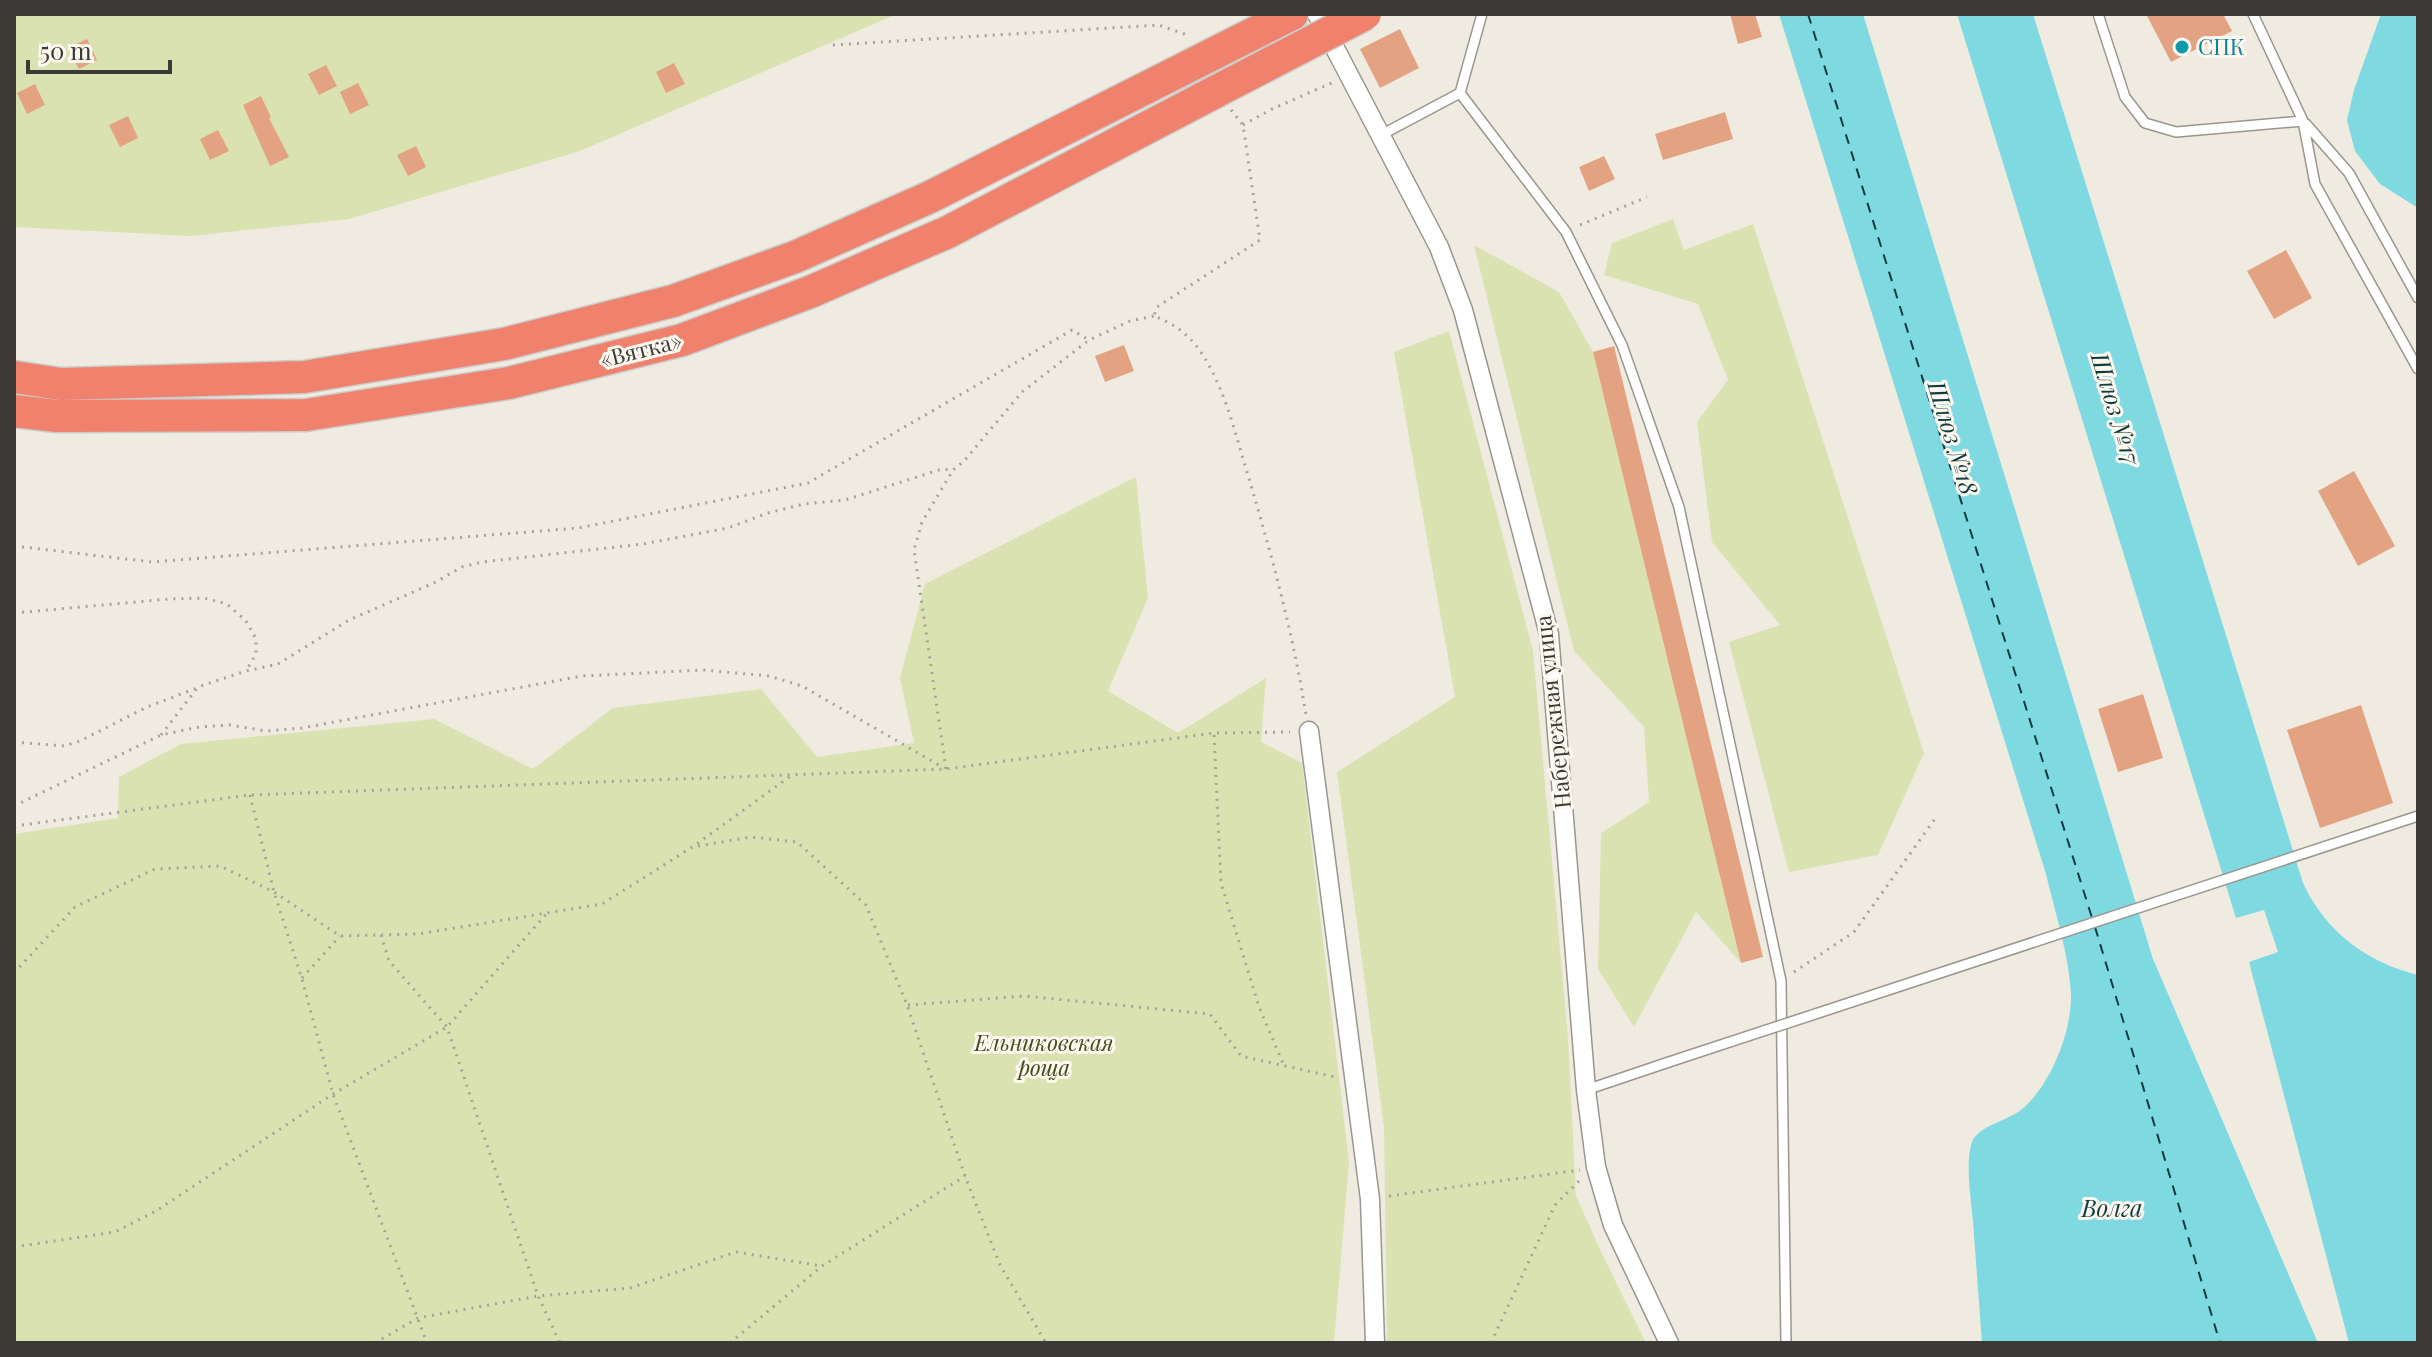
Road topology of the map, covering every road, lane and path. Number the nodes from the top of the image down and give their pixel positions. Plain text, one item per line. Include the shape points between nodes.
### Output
1 (1292, 14) edge
2 (1317, 14) edge
3 (1365, 14) edge
4 (1482, 14) edge
5 (2098, 14) edge
6 (2253, 14) edge
7 (833, 45) dead end
8 (1197, 48) junction
9 (1350, 76) junction
10 (1460, 93) junction
11 (2303, 121) junction
12 (1381, 135) junction
13 (1647, 197) dead end
14 (1566, 232) junction
15 (2418, 298) edge
16 (1154, 316) junction
17 (1089, 340) junction
18 (2418, 369) edge
19 (14, 377) edge
20 (14, 411) edge
21 (953, 470) junction
22 (14, 546) edge
23 (14, 613) edge
24 (246, 671) junction
25 (198, 687) junction
26 (1309, 731) junction
27 (1214, 733) junction
28 (161, 735) junction
29 (14, 742) edge
30 (946, 769) junction
31 (792, 775) junction
32 (250, 795) junction
33 (14, 806) edge
34 (1937, 816) dead end
35 (2418, 816) edge
36 (14, 826) edge
37 (694, 846) junction
38 (274, 892) junction
39 (547, 913) junction
40 (381, 935) junction
41 (340, 936) junction
42 (14, 973) edge
43 (302, 979) junction
44 (1781, 981) junction
45 (907, 1005) junction
46 (447, 1027) junction
47 (1285, 1068) junction
48 (1355, 1081) junction
49 (1586, 1090) junction
50 (333, 1094) junction
51 (1594, 1168) junction
52 (965, 1176) junction
53 (1370, 1199) junction
54 (14, 1247) edge
55 (822, 1266) junction
56 (538, 1296) junction
57 (418, 1318) junction
58 (375, 1343) edge
59 (427, 1343) edge
60 (560, 1343) edge
61 (730, 1343) edge
62 (1046, 1343) edge
63 (1375, 1343) edge
64 (1491, 1343) edge
65 (1669, 1343) edge
66 (1786, 1343) edge

1 - 8 highway, «Вятка»
2 - 9 street, Набережная улица
3 - 20 highway, «Вятка», bridge via 948,232 682,340 509,383 306,415 57,416
4 - 10 lane
5 - 11 lane via 2125,97 2145,123 2176,132
6 - 11 lane
7 - 8 path via 1159,25
8 - 19 highway, «Вятка» via 930,197 795,257 673,301 504,344 304,377 61,384
9 - 12 street, Набережная улица
9 - 16 path via 1243,125 1260,240 1157,307
10 - 12 lane
10 - 14 lane
11 - 15 lane via 2349,173
11 - 18 lane via 2315,184
12 - 49 street, Набережная улица via 1439,247 1463,310 1549,634
13 - 14 path
14 - 44 lane via 1622,345 1679,507
16 - 17 path
16 - 26 path via 1175,324 1196,346 1229,412 1267,540
17 - 21 path via 1022,392
17 - 22 path via 1072,330 808,483 578,528 152,562
21 - 24 path via 845,500 768,513 728,528 462,567 349,620 278,664
21 - 30 path via 922,522 914,550
23 - 24 path via 204,598 227,604 246,621 256,639 256,654
24 - 25 path
25 - 28 path
25 - 29 path via 64,746
26 - 27 path
26 - 48 street
27 - 30 path
27 - 47 path via 1221,883 1259,1007
28 - 30 path via 230,725 266,731 302,728 582,676 703,670 769,676 802,686
28 - 33 path
30 - 31 path
31 - 32 path
31 - 37 path
32 - 36 path
32 - 38 path
34 - 44 path via 1854,932
35 - 49 lane, bridge
37 - 39 path via 602,904
37 - 45 path via 751,837 797,842 866,905
38 - 41 path
38 - 42 path via 220,866 155,869 75,907
38 - 43 path
39 - 40 path
39 - 46 path
40 - 41 path
40 - 46 path via 389,961
41 - 43 path
43 - 50 path
44 - 66 lane
45 - 47 path via 1024,996 1210,1014 1241,1056
45 - 52 path
46 - 50 path
46 - 56 path
47 - 48 path
48 - 53 street
49 - 51 street, Набережная улица
50 - 54 path via 156,1211 115,1232
50 - 57 path
51 - 53 path
51 - 64 path via 1555,1205
51 - 65 street, Набережная улица via 1613,1225
52 - 55 path
52 - 62 path via 1000,1265
53 - 63 street
55 - 56 path via 736,1252 630,1288
55 - 61 path
56 - 57 path
56 - 60 path
57 - 58 path
57 - 59 path

